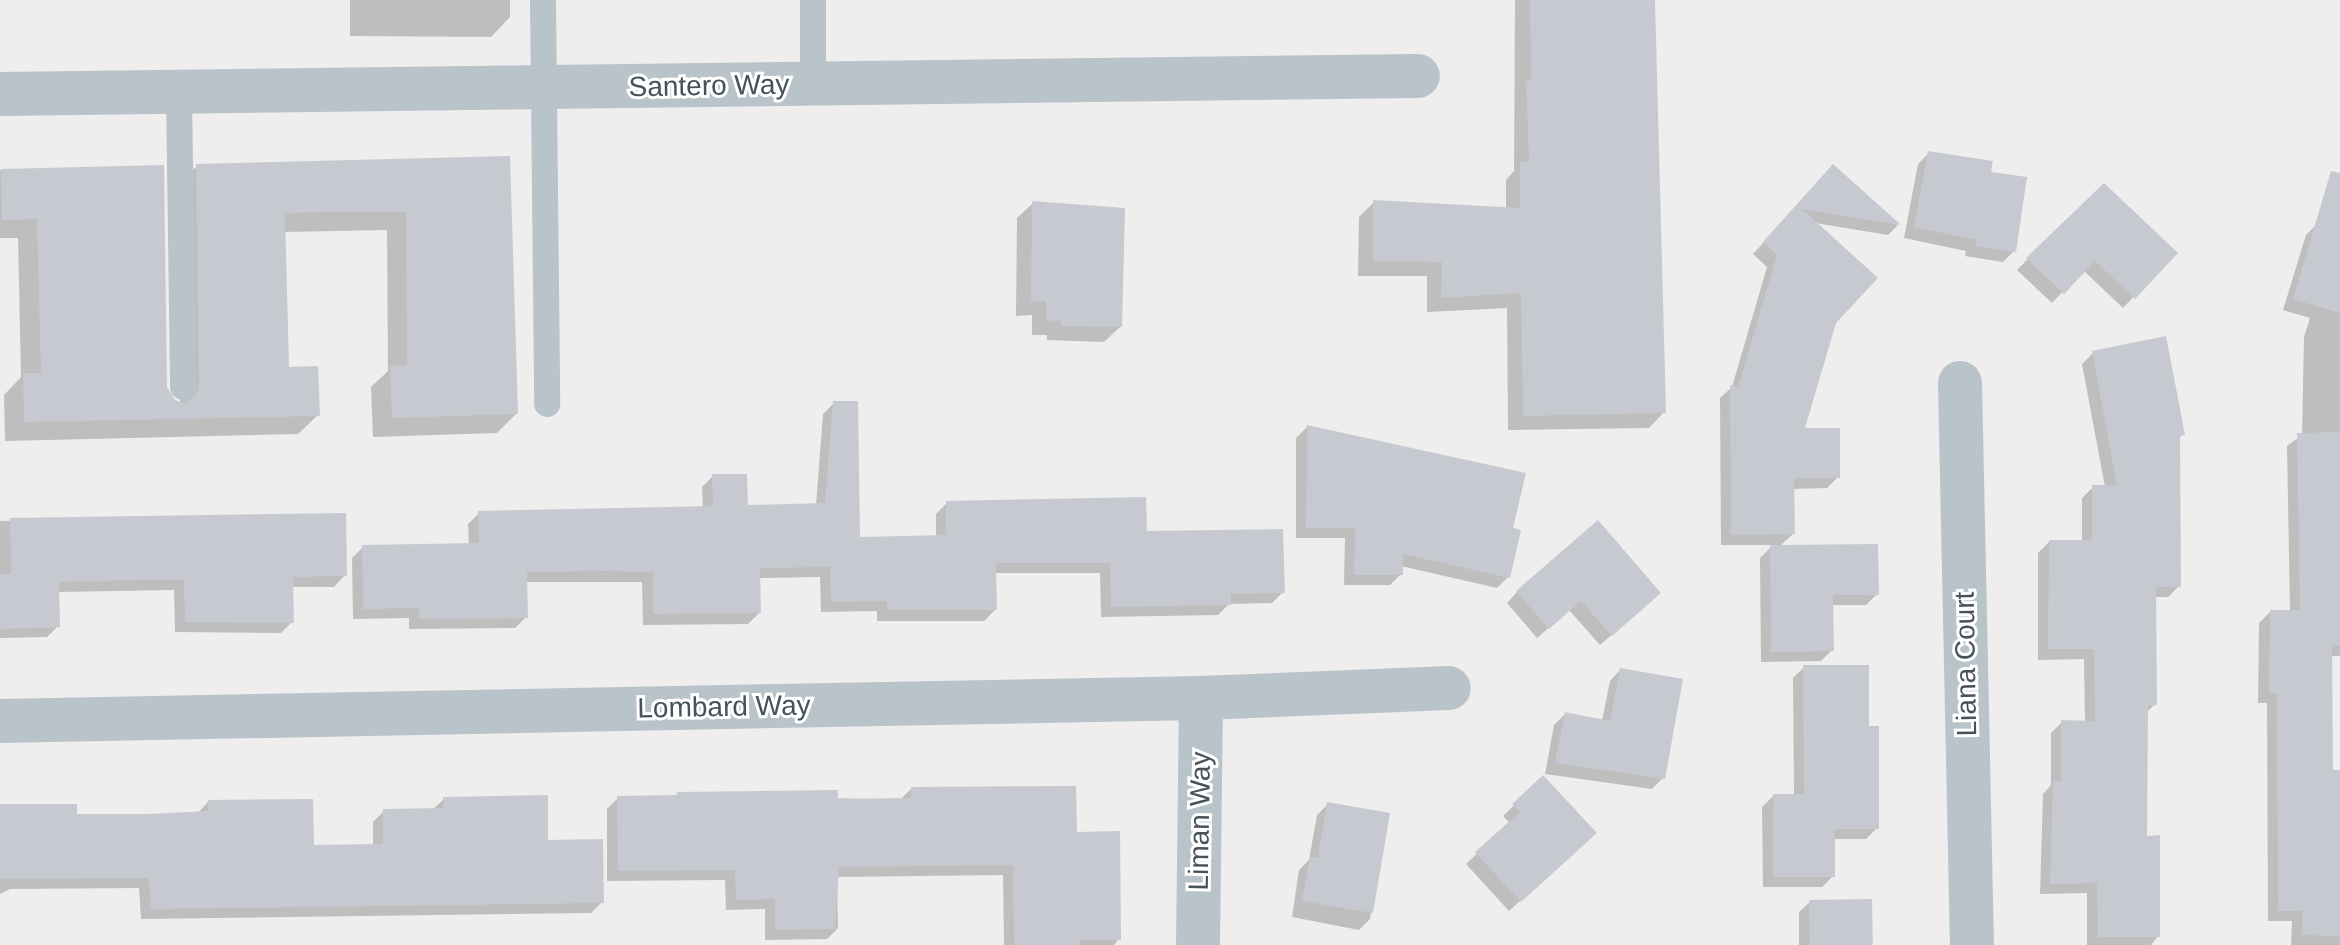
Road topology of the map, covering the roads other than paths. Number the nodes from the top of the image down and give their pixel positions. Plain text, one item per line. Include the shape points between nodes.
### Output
1 (543, 0) edge
2 (813, 0) edge
3 (1418, 76) dead end
4 (813, 84) junction
5 (545, 88) junction
6 (179, 93) junction
7 (0, 94) edge
8 (1960, 383) dead end
9 (183, 387) dead end
10 (547, 404) dead end
11 (1449, 688) dead end
12 (1201, 698) junction
13 (0, 721) edge
14 (1198, 945) edge
15 (1972, 945) edge

1 - 5 lane
2 - 4 lane
3 - 4 street, Santero Way
4 - 5 street, Santero Way
5 - 6 street, Santero Way
5 - 10 lane
6 - 7 street, Santero Way
6 - 9 lane
8 - 15 street, Liana Court
11 - 12 street, Lombard Way
12 - 13 street, Lombard Way
12 - 14 street, Liman Way

